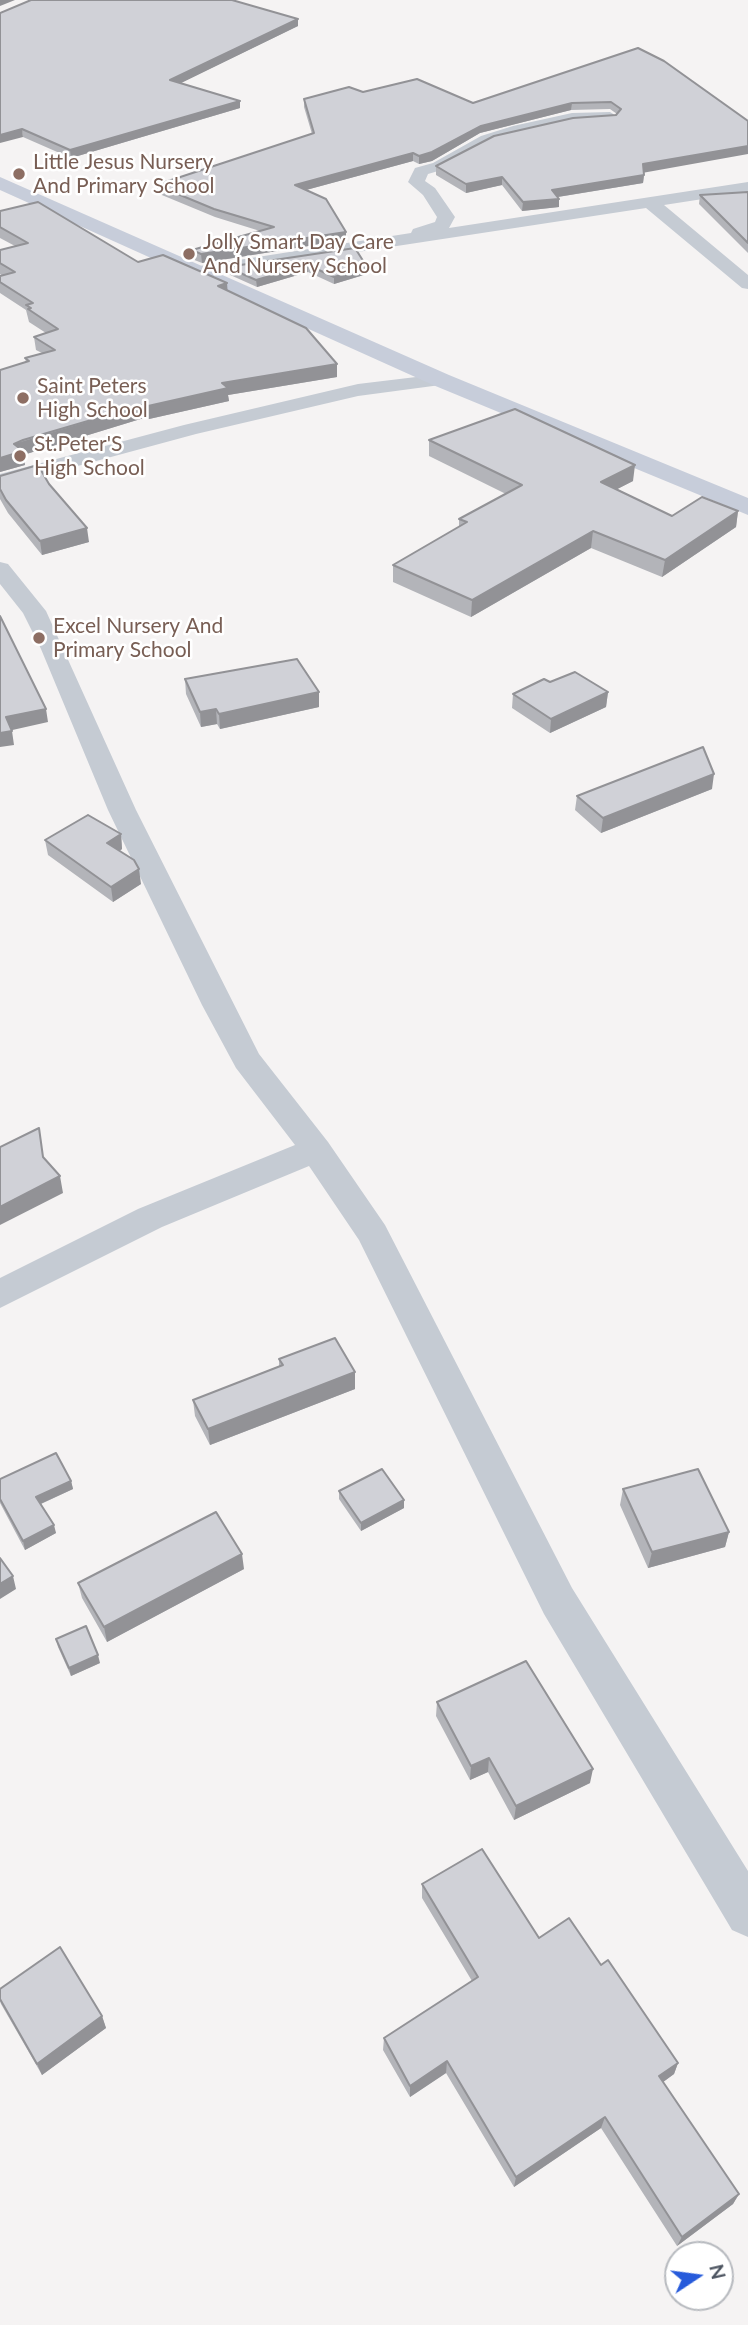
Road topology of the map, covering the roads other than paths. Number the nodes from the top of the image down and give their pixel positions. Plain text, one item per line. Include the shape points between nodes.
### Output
1 (610, 117) edge
2 (0, 183) edge
3 (748, 187) edge
4 (651, 203) junction
5 (407, 237) junction
6 (200, 271) junction
7 (748, 284) edge
8 (441, 380) junction
9 (0, 481) edge
10 (748, 507) edge
11 (0, 569) edge
12 (317, 1150) junction
13 (0, 1294) edge
14 (748, 1914) edge

1 - 5 street via 572,118 512,131 421,170 416,182 429,192 446,220
2 - 6 street
3 - 4 street
4 - 5 street
4 - 7 street
5 - 6 street
6 - 8 street
8 - 9 street via 358,390
8 - 10 street
11 - 12 street via 34,611 122,810 247,1060
12 - 13 street via 150,1218
12 - 14 street via 373,1234 558,1601

